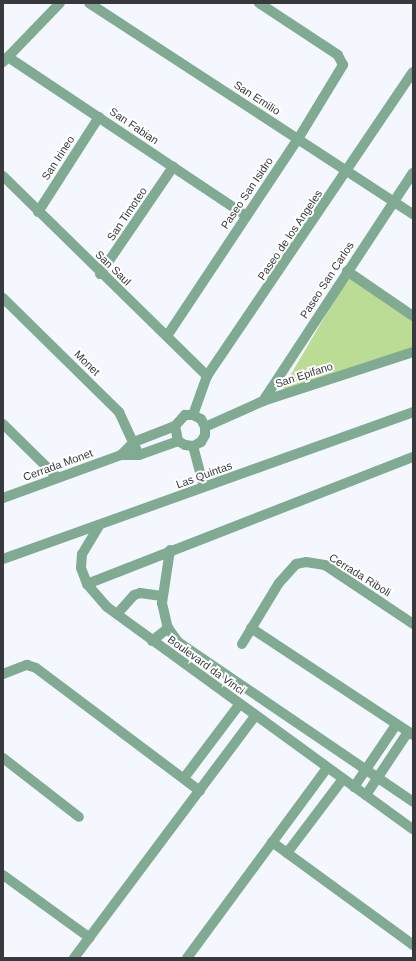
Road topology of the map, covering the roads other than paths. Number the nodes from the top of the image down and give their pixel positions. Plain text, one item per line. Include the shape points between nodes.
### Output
1 (60, 3) edge
2 (89, 3) edge
3 (259, 3) edge
4 (6, 60) edge
5 (413, 72) edge
6 (99, 118) junction
7 (298, 139) junction
8 (173, 167) junction
9 (348, 171) junction
10 (413, 173) edge
11 (3, 176) edge
12 (394, 202) junction
13 (38, 212) junction
14 (413, 214) edge
15 (246, 216) junction
16 (347, 271) junction
17 (100, 274) junction
18 (3, 298) edge
19 (413, 316) edge
20 (167, 336) junction
21 (413, 352) edge
22 (208, 376) junction
23 (263, 401) junction
24 (413, 412) edge
25 (193, 415) junction
26 (3, 424) edge
27 (175, 426) junction
28 (205, 427) junction
29 (178, 441) junction
30 (134, 442) junction
31 (193, 446) junction
32 (121, 455) junction
33 (139, 455) junction
34 (413, 457) edge
35 (57, 477) junction
36 (204, 487) junction
37 (3, 498) edge
38 (99, 526) junction
39 (170, 550) junction
40 (3, 559) edge
41 (85, 580) junction
42 (162, 596) junction
43 (117, 614) junction
44 (413, 624) edge
45 (168, 628) junction
46 (251, 628) junction
47 (152, 641) junction
48 (242, 644) dead end
49 (3, 674) edge
50 (239, 704) junction
51 (255, 716) junction
52 (396, 725) junction
53 (410, 734) edge
54 (3, 758) edge
55 (327, 768) junction
56 (365, 771) junction
57 (184, 778) junction
58 (343, 779) junction
59 (377, 779) junction
60 (354, 787) junction
61 (200, 791) junction
62 (366, 795) junction
63 (413, 802) edge
64 (79, 817) dead end
65 (413, 829) edge
66 (272, 842) junction
67 (287, 853) junction
68 (3, 874) edge
69 (90, 938) junction
70 (413, 945) edge
71 (74, 958) edge
72 (187, 958) edge

1 - 4 street
2 - 7 street, San Emilio
3 - 7 street, Paseo San Isidro via 338,55 343,62 341,70
4 - 6 street, San Fabian
5 - 9 street, Paseo de los Angeles
6 - 8 street, San Fabian
6 - 13 street, San Irineo
7 - 9 street, San Emilio
7 - 15 street, Paseo San Isidro
8 - 15 street, San Fabian
8 - 17 street, San Timoteo
9 - 12 street, San Emilio
9 - 22 street, Paseo de los Angeles
10 - 12 street, Paseo San Carlos
11 - 13 street, San Saul
12 - 14 street, San Emilio
12 - 16 street, Paseo San Carlos
13 - 17 street, San Saul
15 - 20 street, Paseo San Isidro
16 - 19 street
16 - 23 street, Paseo San Carlos
17 - 20 street, San Saul
18 - 30 street, Monet via 119,412
20 - 22 street, San Saul
21 - 23 street, San Epifano
22 - 25 street, Paseo de los Angeles
23 - 28 street, San Epifano
24 - 36 street, Las Quintas
25 - 27 street via 185,415
25 - 28 street via 201,419
26 - 35 street
27 - 29 street
27 - 30 street
28 - 31 street via 205,435 201,442
29 - 31 street
29 - 33 street
30 - 32 street
30 - 33 street, Monet
31 - 36 street
32 - 33 street
32 - 35 street, Cerrada Monet
34 - 39 street
35 - 37 street, Cerrada Monet
36 - 38 street, Las Quintas
38 - 40 street, Las Quintas
38 - 41 street via 81,561
39 - 41 street
39 - 42 street
41 - 43 street via 107,607
42 - 43 street via 140,593 134,595
42 - 45 street
43 - 47 street
44 - 46 street, Cerrada Riboli via 324,565 306,562 296,564 290,570
45 - 47 street, Boulevard da Vinci
45 - 56 street, Boulevard da Vinci via 184,647
46 - 48 street, Cerrada Riboli
46 - 52 street
47 - 50 street, Boulevard da Vinci
49 - 57 street via 27,666 36,668
50 - 51 street, Boulevard da Vinci
50 - 57 street
51 - 55 street, Boulevard da Vinci
51 - 61 street
52 - 53 street
52 - 56 street
53 - 59 street
54 - 64 street
55 - 58 street, Boulevard da Vinci
55 - 66 street
56 - 59 street, Boulevard da Vinci
56 - 60 street
57 - 61 street
58 - 60 street, Boulevard da Vinci
58 - 67 street
59 - 62 street
59 - 63 street, Boulevard da Vinci
60 - 62 street, Boulevard da Vinci
61 - 69 street
62 - 65 street, Boulevard da Vinci
66 - 67 street
66 - 72 street
67 - 70 street
68 - 69 street
69 - 71 street

